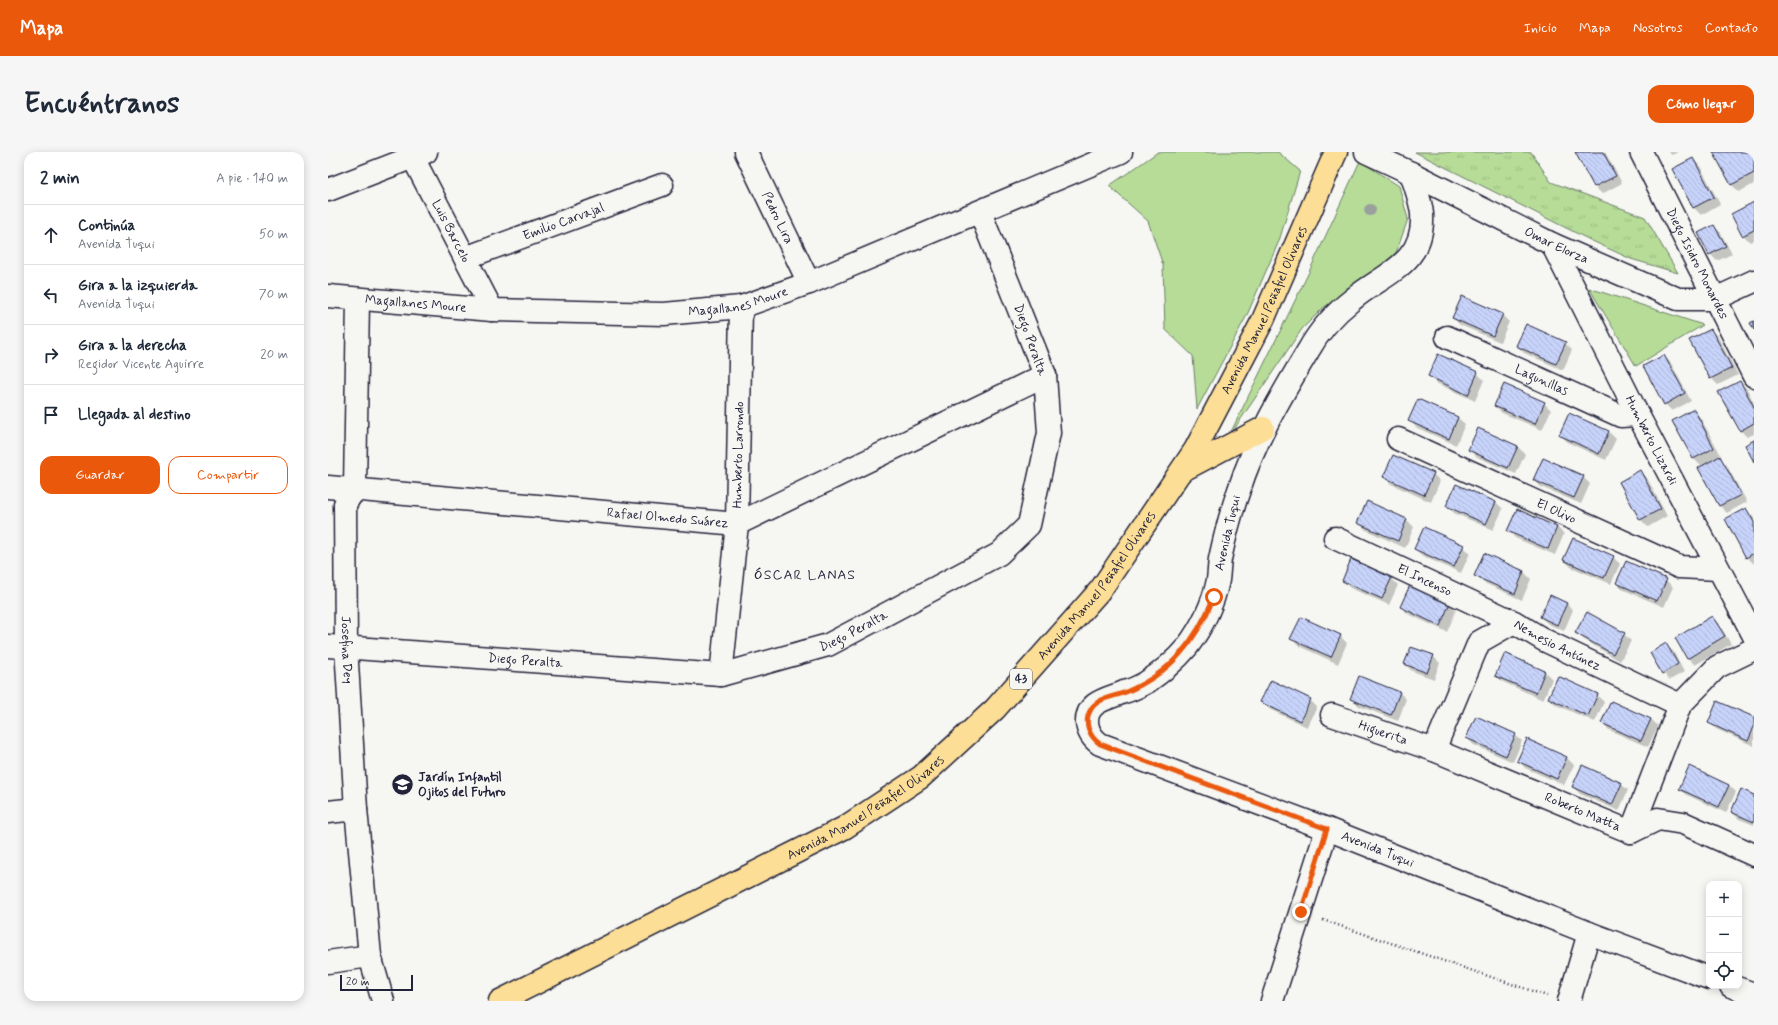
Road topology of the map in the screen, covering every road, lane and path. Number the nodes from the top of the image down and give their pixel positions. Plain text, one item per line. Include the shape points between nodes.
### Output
1 (746, 152) edge
2 (1121, 152) edge
3 (1336, 152) edge
4 (1366, 152) edge
5 (1641, 152) edge
6 (416, 154) edge
7 (1411, 173) junction
8 (662, 185) dead end
9 (328, 190) edge
10 (980, 212) junction
11 (1552, 244) junction
12 (465, 258) junction
13 (1754, 280) edge
14 (809, 283) junction
15 (328, 296) edge
16 (358, 299) junction
17 (1714, 299) junction
18 (741, 307) junction
19 (492, 310) junction
20 (1447, 337) dead end
21 (1045, 374) junction
22 (1754, 376) edge
23 (1638, 415) junction
24 (1263, 428) junction
25 (1398, 439) dead end
26 (1182, 470) junction
27 (328, 487) edge
28 (355, 489) junction
29 (737, 524) junction
30 (1335, 538) dead end
31 (1718, 569) junction
32 (1514, 622) junction
33 (1754, 636) edge
34 (337, 647) edge
35 (1754, 649) edge
36 (721, 675) junction
37 (1680, 705) junction
38 (1332, 714) dead end
39 (1434, 750) junction
40 (356, 809) junction
41 (328, 812) edge
42 (1327, 829) junction
43 (1630, 832) junction
44 (1754, 856) edge
45 (1301, 912) junction
46 (1589, 933) junction
47 (370, 956) junction
48 (328, 962) edge
49 (1706, 977) edge
50 (1740, 989) edge
51 (1754, 994) edge
52 (1548, 996) dead end
53 (383, 1001) edge
54 (500, 1001) edge
55 (1272, 1001) edge
56 (1569, 1001) edge

1 - 14 street, Pedro Lira
2 - 10 street, Magallanes Moure
3 - 26 main road, Avenida Manuel Peñafiel Olivares / 43 via 1263,320
4 - 7 street, Omar Elorza
5 - 17 street, Diego Isidro Monardes
6 - 9 street
6 - 12 street, Luis Barcelo
7 - 11 street, Omar Elorza
7 - 24 street, Avenida Tuqui via 1422,213 1421,227 1413,251 1396,271 1352,299 1324,327 1312,343
8 - 12 street, Emilio Carvajal
10 - 14 street, Magallanes Moure
10 - 21 street, Diego Peralta
11 - 17 street, Omar Elorza via 1678,299
11 - 23 street, Humberto Lizardi
12 - 19 street, Luis Barcelo
13 - 17 street, Omar Elorza
14 - 18 street, Magallanes Moure
15 - 16 street, Magallanes Moure
16 - 19 street, Magallanes Moure
16 - 28 street, Josefina Dey
17 - 22 street, Diego Isidro Monardes
18 - 19 street, Magallanes Moure via 664,314
18 - 29 street, Humberto Larrondo
20 - 23 street, Lagunillas via 1621,416
21 - 29 street, Rafael Olmedo Suárez
21 - 36 street, Diego Peralta via 1049,433 1029,525 999,554 828,645
23 - 31 street, Humberto Lizardi
24 - 26 main road
24 - 42 street, Avenida Tuqui via 1238,491 1220,560 1214,597 1206,618 1181,654 1146,682 1102,699 1090,710 1087,725 1094,739 1100,744
25 - 31 street, El Olivo via 1679,567
26 - 54 main road, Avenida Manuel Peñafiel Olivares / 43 via 1101,589 995,709 921,777 844,828
27 - 28 street, Rafael Olmedo Suárez
28 - 29 street, Rafael Olmedo Suárez
28 - 34 street, Josefina Dey via 345,504
29 - 36 street, Humberto Larrondo
30 - 32 street, El Incenso
31 - 33 street, Humberto Lizardi
32 - 37 street, Nemesio Antúnez via 1544,640
32 - 39 street, Nemesio Antúnez via 1479,642
34 - 36 street, Diego Peralta
34 - 40 street, Josefina Dey
35 - 37 street via 1717,667
37 - 43 street
38 - 39 street, Higuerita
39 - 43 street, Roberto Matta
40 - 41 street
40 - 47 street, Josefina Dey
42 - 45 street
42 - 46 street, Avenida Tuqui
43 - 44 street, Roberto Matta via 1658,819 1683,823
45 - 52 path
45 - 55 street
46 - 49 street, Avenida Tuqui
46 - 56 street
47 - 48 street
47 - 53 street, Josefina Dey
50 - 51 street

